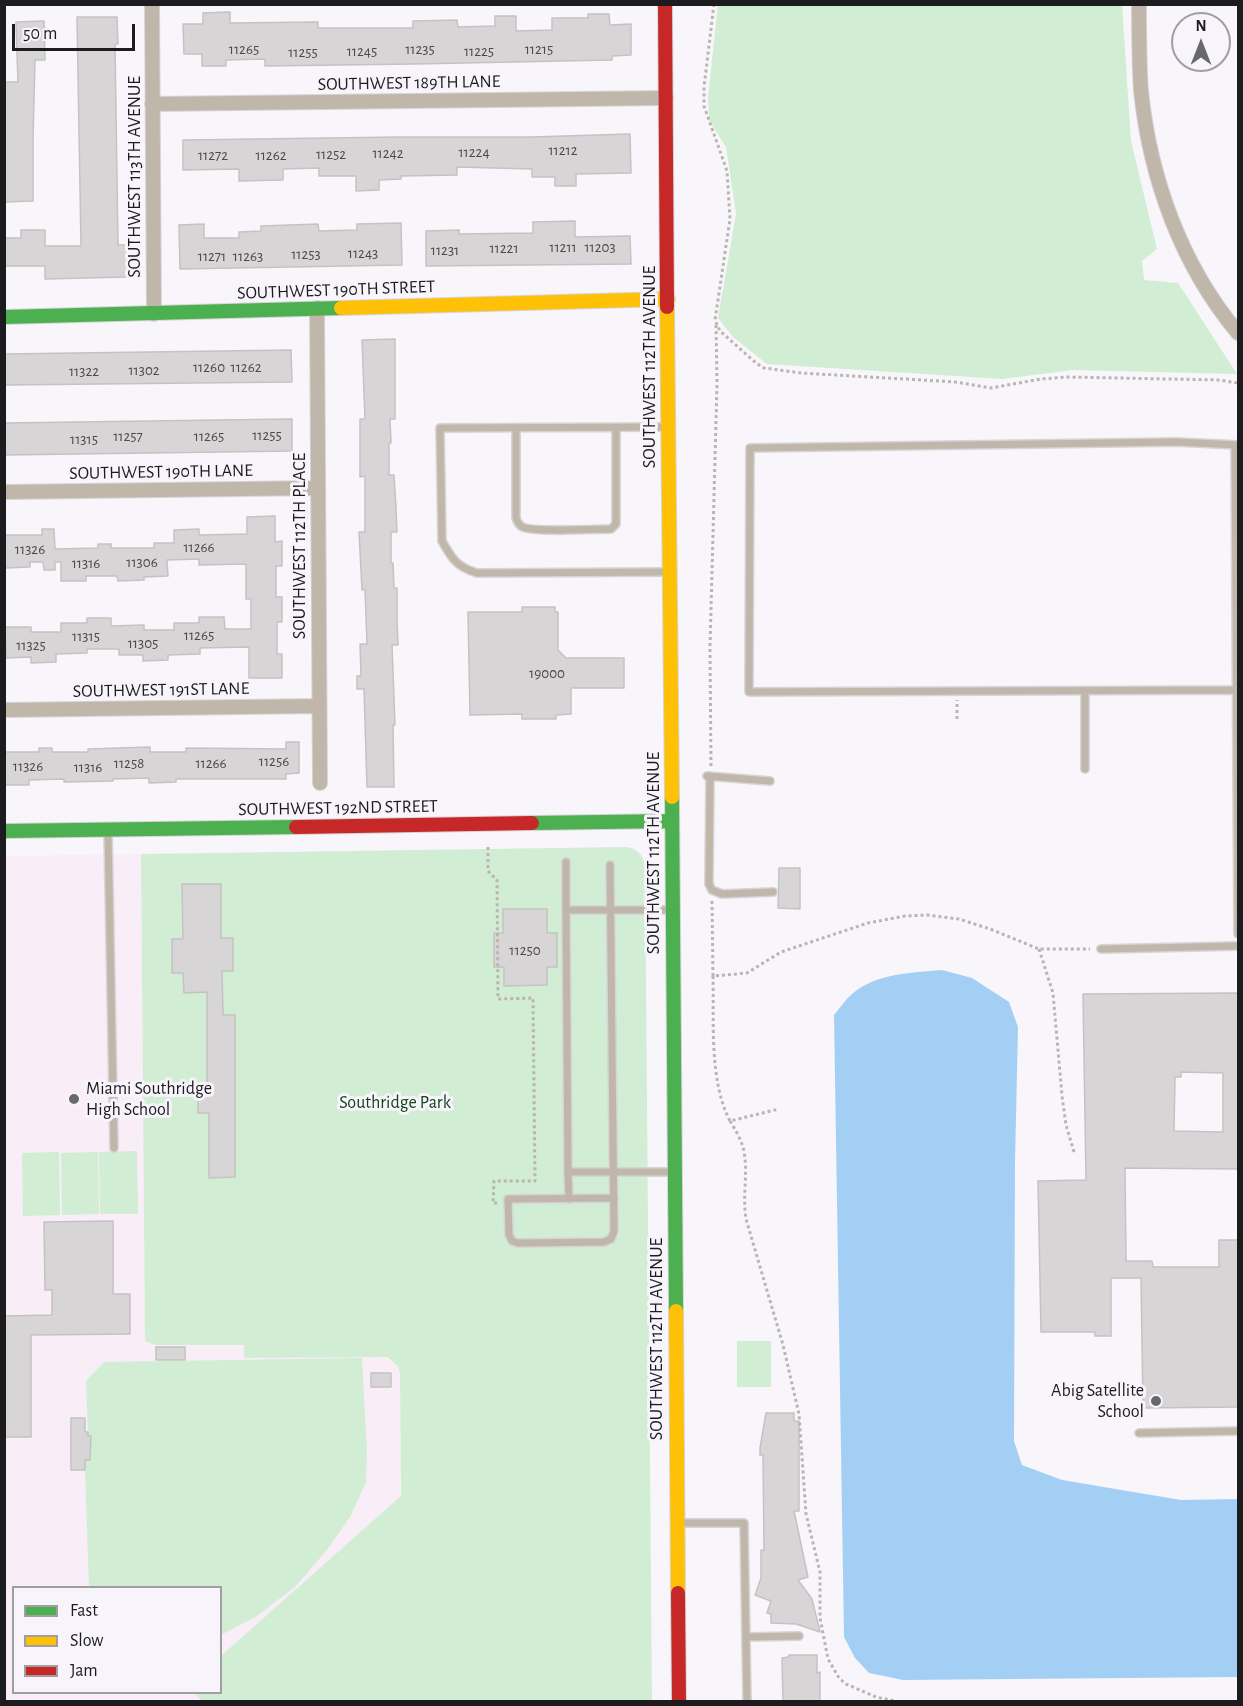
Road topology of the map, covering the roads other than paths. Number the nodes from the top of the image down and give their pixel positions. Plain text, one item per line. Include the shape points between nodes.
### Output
1 (152, 4) edge
2 (665, 4) edge
3 (1139, 4) edge
4 (666, 98) junction
5 (152, 104) junction
6 (668, 299) junction
7 (317, 308) junction
8 (154, 314) junction
9 (4, 317) edge
10 (1239, 333) edge
11 (668, 427) junction
12 (516, 428) junction
13 (616, 428) junction
14 (1237, 445) edge
15 (318, 488) junction
16 (4, 492) edge
17 (669, 572) junction
18 (1236, 690) junction
19 (1085, 691) junction
20 (319, 706) junction
21 (4, 710) edge
22 (1086, 769) dead end
23 (770, 781) dead end
24 (320, 783) dead end
25 (672, 821) junction
26 (108, 829) junction
27 (4, 831) edge
28 (566, 862) dead end
29 (610, 865) dead end
30 (773, 892) dead end
31 (566, 910) junction
32 (610, 910) junction
33 (672, 910) junction
34 (1239, 934) edge
35 (1239, 946) edge
36 (1101, 949) road end
37 (114, 1148) dead end
38 (568, 1172) junction
39 (612, 1172) junction
40 (674, 1172) junction
41 (614, 1198) junction
42 (569, 1199) junction
43 (1239, 1431) edge
44 (1139, 1432) dead end
45 (677, 1523) junction
46 (799, 1636) dead end
47 (746, 1637) junction
48 (679, 1701) edge
49 (747, 1701) edge

1 - 5 street, SOUTHWEST 113TH AVENUE
2 - 4 street, SOUTHWEST 112TH AVENUE
3 - 10 street via 1141,91 1162,191 1193,267
4 - 5 street, SOUTHWEST 189TH LANE
4 - 6 street, SOUTHWEST 112TH AVENUE
5 - 8 street, SOUTHWEST 113TH AVENUE
6 - 7 street, SOUTHWEST 190TH STREET
6 - 11 street, SOUTHWEST 112TH AVENUE
7 - 8 street, SOUTHWEST 190TH STREET
7 - 15 street, SOUTHWEST 112TH PLACE
8 - 9 street, SOUTHWEST 190TH STREET
11 - 13 lane
11 - 17 street, SOUTHWEST 112TH AVENUE
12 - 13 lane
12 - 13 lane via 516,518 521,526 610,529 616,524
12 - 17 lane via 440,428 442,541 461,568 477,573
14 - 18 lane
14 - 19 lane via 1177,442 750,448 749,692
15 - 16 street, SOUTHWEST 190TH LANE
15 - 20 street, SOUTHWEST 112TH PLACE
17 - 25 street, SOUTHWEST 112TH AVENUE
18 - 19 lane
18 - 34 lane
19 - 22 lane
20 - 21 street, SOUTHWEST 191ST LANE
20 - 24 street, SOUTHWEST 112TH PLACE
23 - 30 lane via 710,773 708,844 712,890 722,894
25 - 26 street, SOUTHWEST 192ND STREET
25 - 33 street, SOUTHWEST 112TH AVENUE
26 - 27 street, SOUTHWEST 192ND STREET
26 - 37 lane
28 - 31 lane
29 - 32 lane
31 - 32 lane
31 - 38 lane
32 - 33 lane
32 - 39 lane
33 - 40 street, SOUTHWEST 112TH AVENUE
35 - 36 lane
38 - 39 lane
38 - 42 lane
39 - 40 lane
39 - 41 lane
40 - 45 street, SOUTHWEST 112TH AVENUE
41 - 42 lane
41 - 42 lane via 614,1231 604,1242 512,1241 508,1199
43 - 44 lane
45 - 47 lane via 744,1523
45 - 48 street, SOUTHWEST 112TH AVENUE
46 - 47 lane
47 - 49 lane

